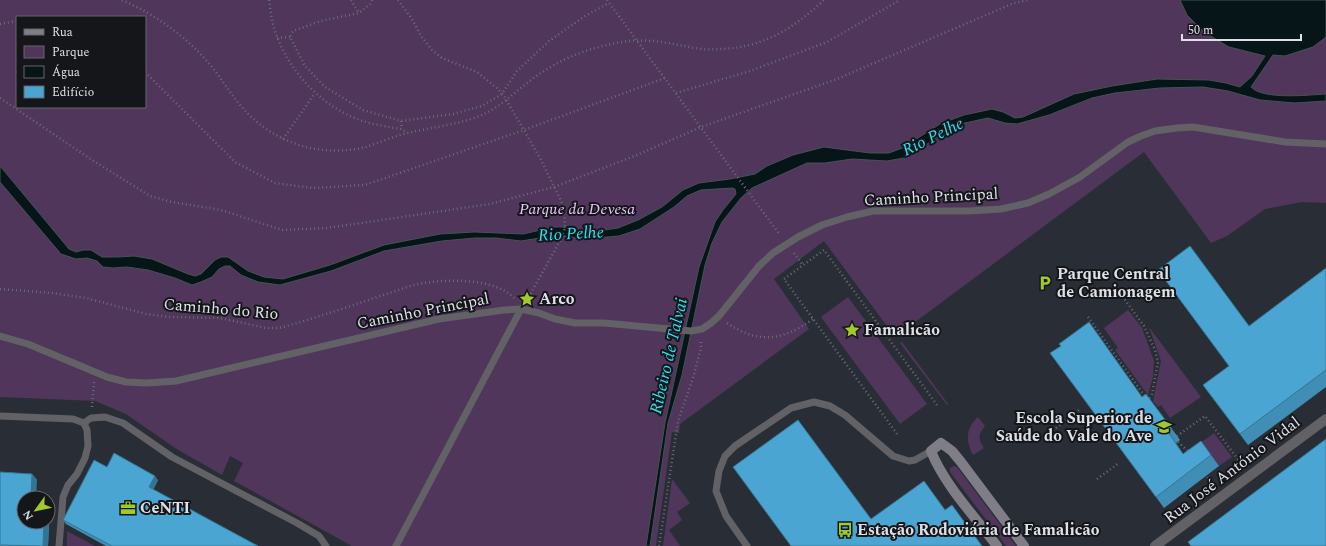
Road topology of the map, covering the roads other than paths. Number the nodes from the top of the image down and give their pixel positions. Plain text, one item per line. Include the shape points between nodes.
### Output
1 (1326, 144) edge
2 (522, 309) junction
3 (0, 336) edge
4 (0, 416) edge
5 (1326, 419) edge
6 (84, 423) junction
7 (931, 451) junction
8 (59, 546) edge
9 (326, 546) edge
10 (396, 546) edge
11 (746, 546) edge
12 (997, 546) edge
13 (1024, 546) edge
14 (1156, 546) edge

1 - 2 lane, Caminho Principal via 1285,142 1193,127 1155,131 1128,142 1080,177 1028,203 1001,209 873,212 847,217 822,225 773,253 744,283 719,316 702,329 691,331 604,322 575,323
2 - 3 lane, Caminho Principal via 439,320 176,381 147,383 126,382 107,377 28,344
2 - 10 lane
4 - 6 lane via 73,419
5 - 14 street, Rua José António Vidal
6 - 8 lane via 88,446 85,458 63,497
6 - 9 lane via 91,418 105,417 123,423 172,456 319,536
7 - 11 lane via 909,461 893,456 845,415 830,406 814,402 791,408 735,446 725,456 719,471 716,490 726,516
7 - 12 street via 944,476
7 - 13 street via 941,443 952,451

